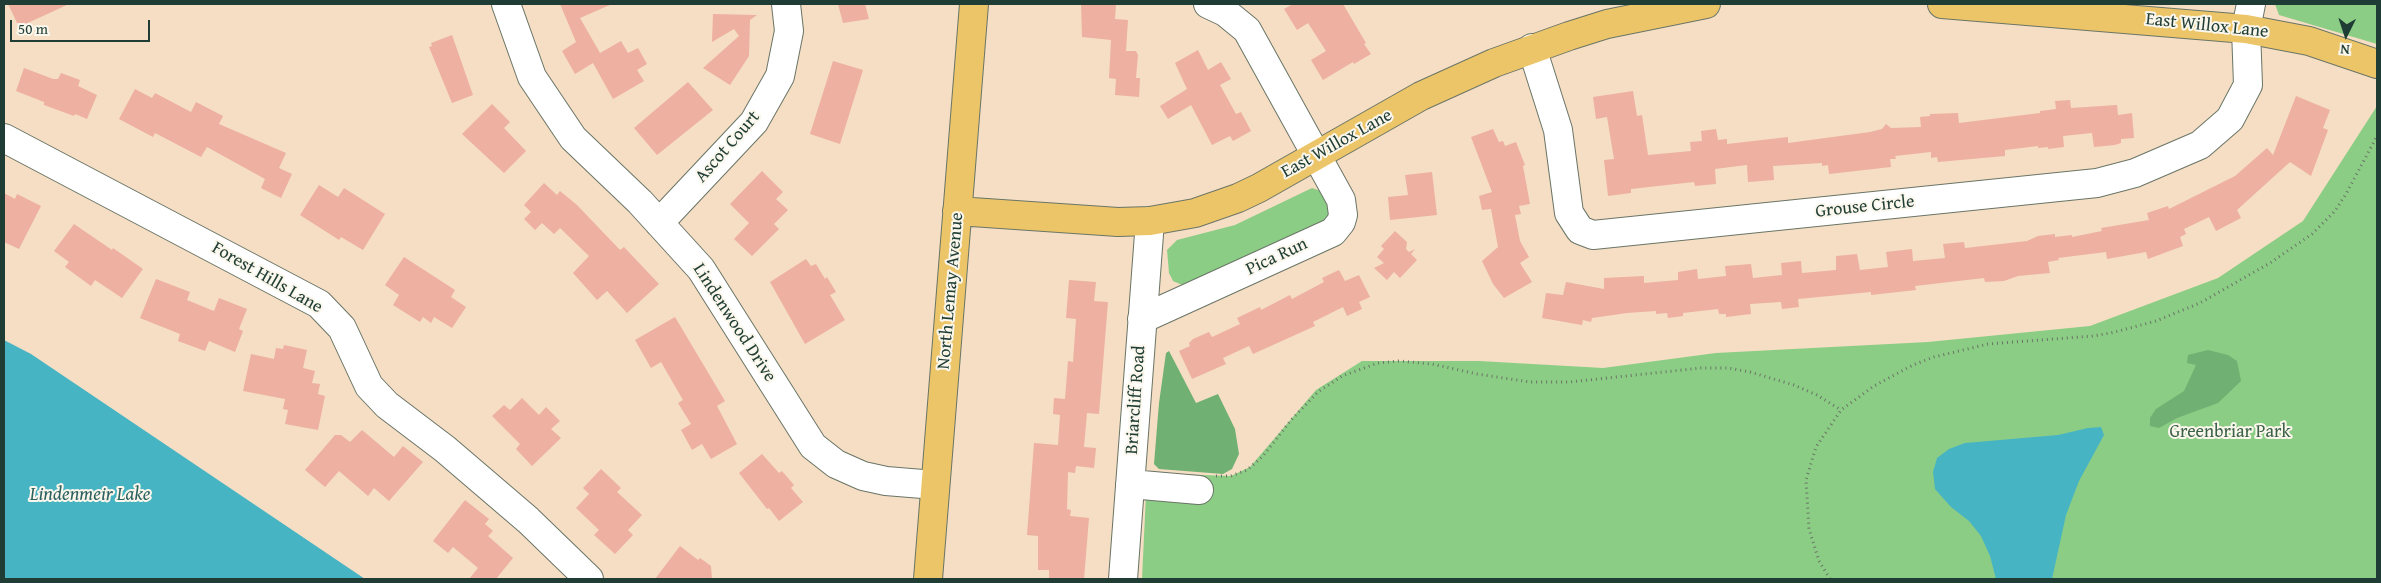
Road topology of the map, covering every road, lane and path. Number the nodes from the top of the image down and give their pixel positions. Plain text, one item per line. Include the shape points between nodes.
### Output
1 (506, 4) edge
2 (786, 4) edge
3 (974, 4) edge
4 (1208, 4) edge
5 (1706, 4) edge
6 (1942, 4) edge
7 (1980, 5) edge
8 (1647, 9) edge
9 (2109, 10) edge
10 (2249, 16) edge
11 (1532, 48) junction
12 (2377, 64) edge
13 (2377, 136) edge
14 (4, 138) edge
15 (1317, 155) junction
16 (957, 211) junction
17 (1150, 221) junction
18 (659, 223) junction
19 (1142, 319) junction
20 (1841, 410) junction
21 (1207, 483) joint
22 (1130, 484) junction
23 (935, 485) junction
24 (589, 579) edge
25 (928, 579) edge
26 (1123, 579) edge
27 (1830, 579) edge

1 - 18 street, Lindenwood Drive via 532,77 573,138
2 - 18 street, Ascot Court via 789,31 780,76 754,122
3 - 16 main road, North Lemay Avenue
4 - 15 street, Pica Run via 1225,12 1247,30
5 - 8 main road, East Willox Lane
6 - 7 main road, East Willox Lane
7 - 9 main road, East Willox Lane
8 - 11 main road, East Willox Lane
9 - 10 main road, East Willox Lane
10 - 11 street, Grouse Circle via 2248,85 2230,119 2200,145 2122,177 2098,184 1593,235 1580,230 1569,212 1558,130
10 - 12 main road, East Willox Lane
11 - 15 main road, East Willox Lane via 1421,96
13 - 20 path via 2335,211 2312,234 2270,263 2200,303 2150,323 2115,332 1988,344 1934,357 1874,386
14 - 24 street, Forest Hills Lane via 320,304 342,328 369,386 387,406 445,449 528,520
15 - 17 main road, East Willox Lane via 1238,198 1195,212
15 - 19 street, Pica Run via 1341,200 1344,216 1333,232
16 - 17 main road, East Willox Lane via 1104,222
16 - 23 main road, North Lemay Avenue
17 - 19 street, Briarcliff Road
18 - 23 street, Lindenwood Drive via 701,269 813,446 836,464 863,476 886,482
19 - 22 street, Briarcliff Road
20 - 21 path via 1794,385 1728,368 1570,382 1530,382 1399,361 1369,366 1342,376 1318,392 1247,470
20 - 27 path via 1816,447 1806,480 1806,509 1813,546
21 - 22 street
22 - 26 street, Briarcliff Road
23 - 25 main road, North Lemay Avenue

